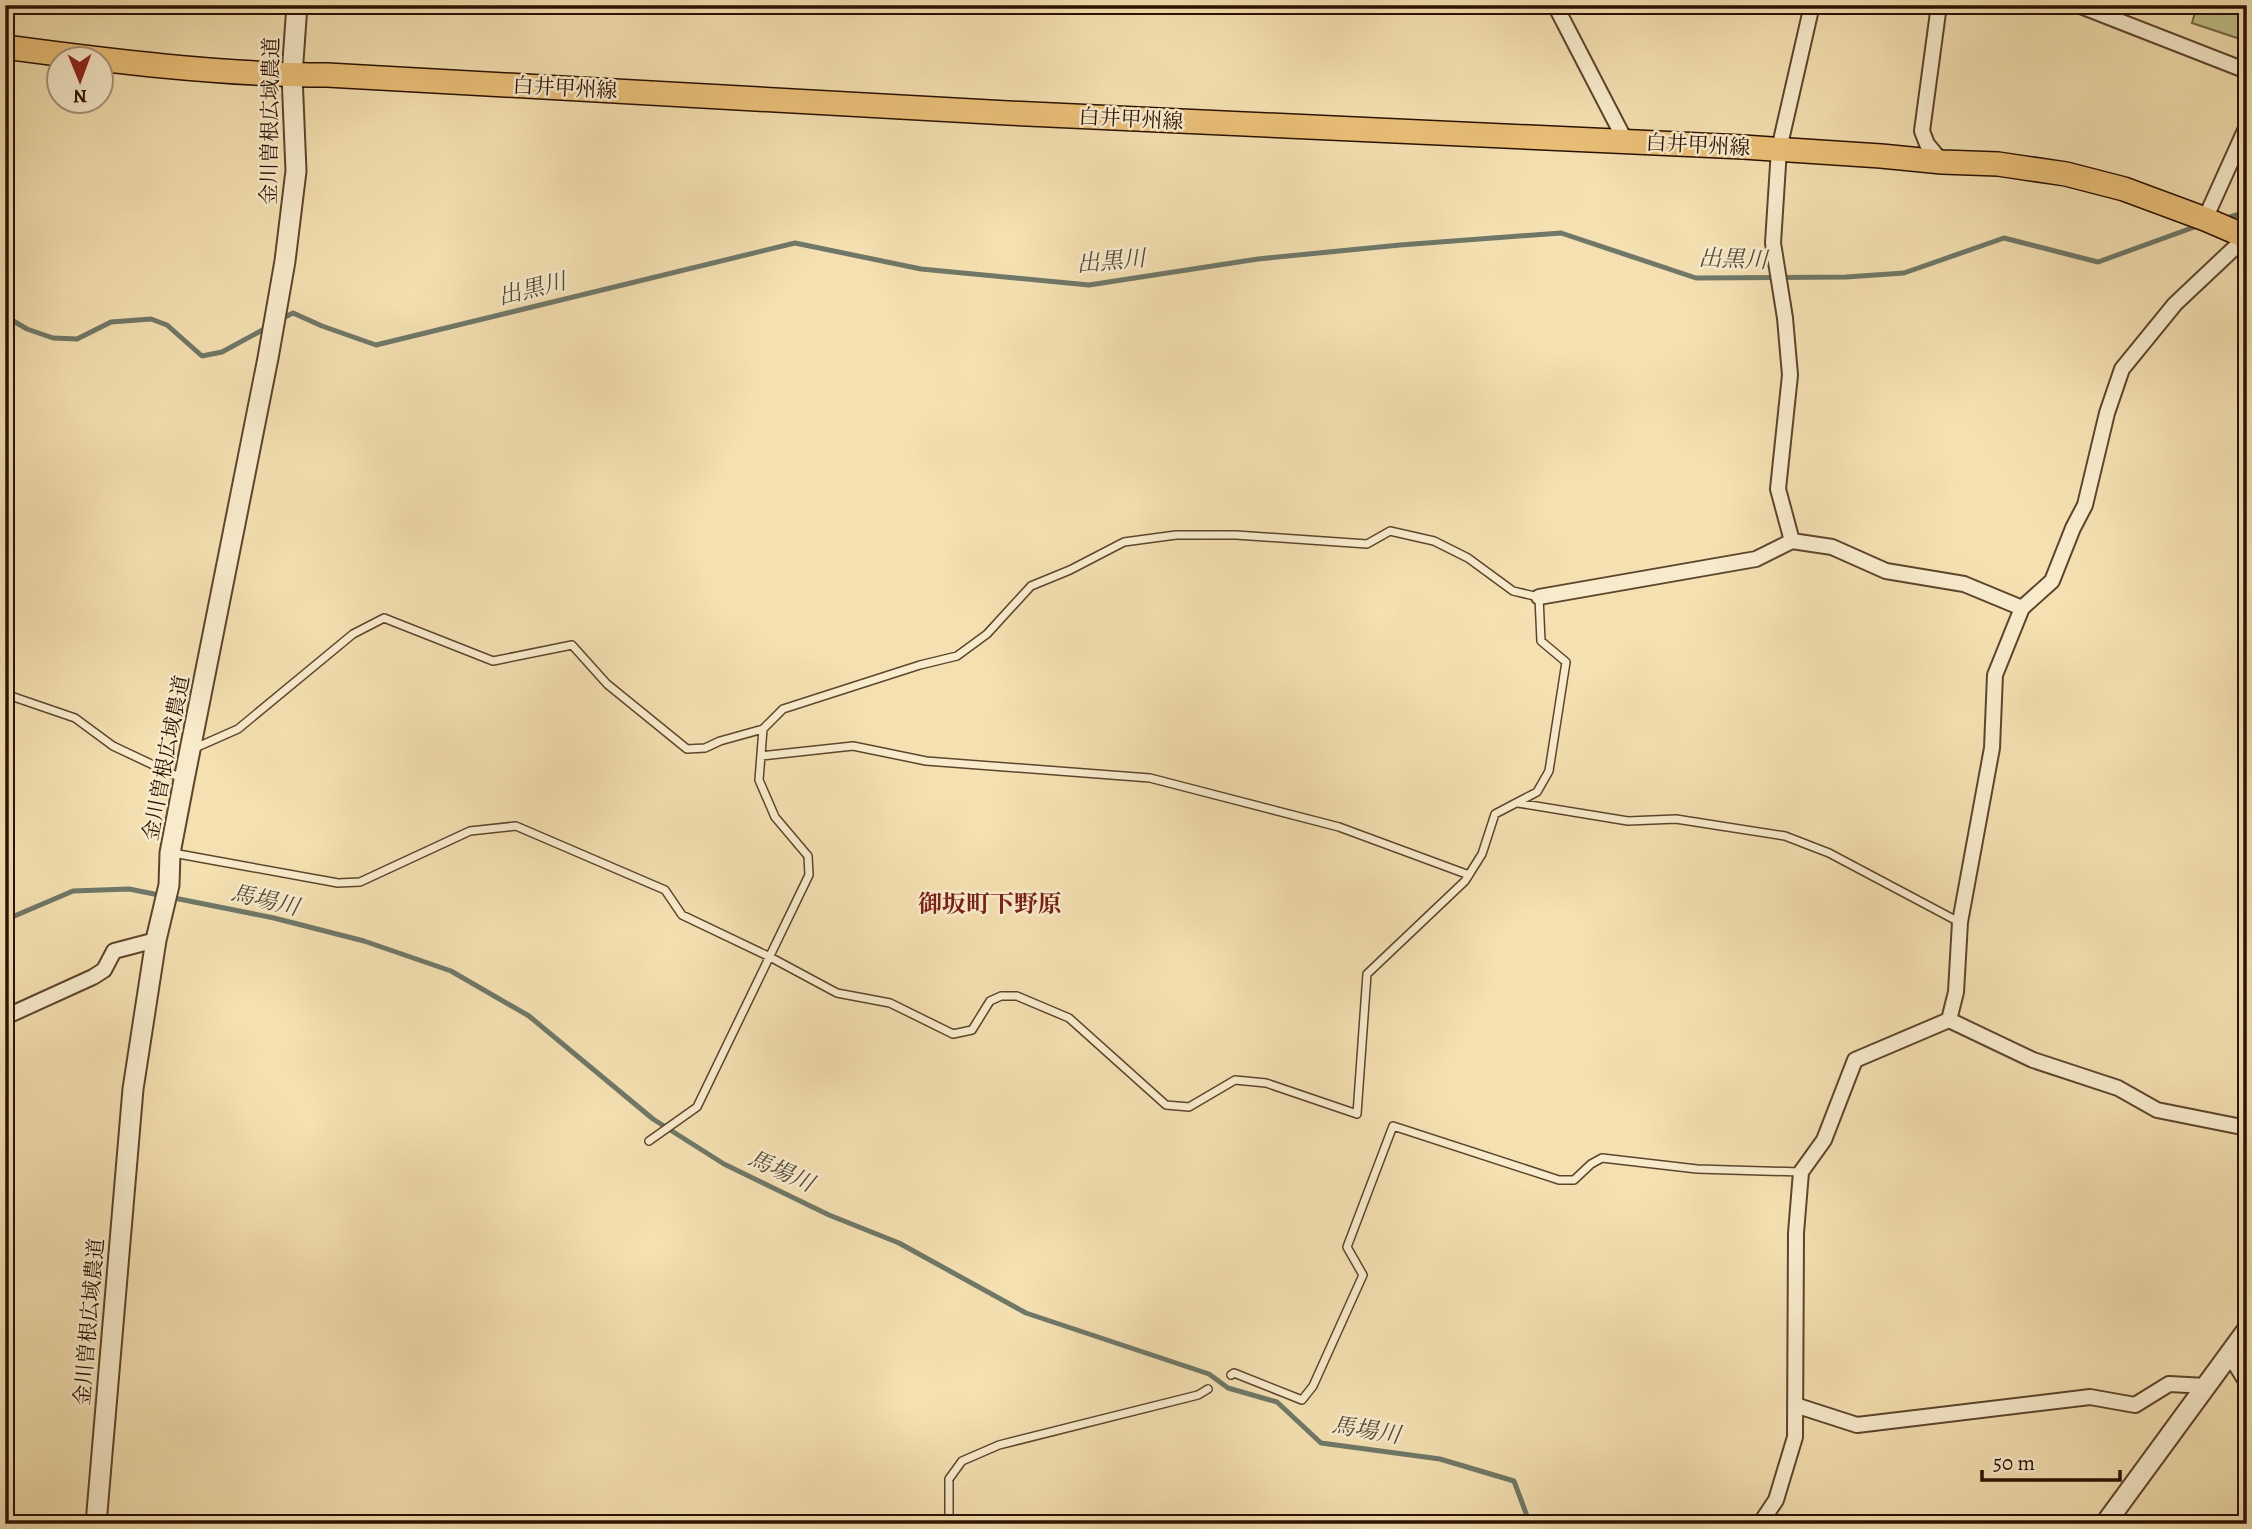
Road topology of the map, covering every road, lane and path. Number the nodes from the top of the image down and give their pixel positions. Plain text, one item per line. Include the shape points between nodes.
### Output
1 (297, 5) edge
2 (357, 5) edge
3 (375, 5) edge
4 (1555, 5) edge
5 (1812, 5) edge
6 (1939, 5) edge
7 (2078, 5) edge
8 (5, 47) edge
9 (2247, 71) edge
10 (292, 75) junction
11 (2247, 126) edge
12 (1626, 142) junction
13 (1779, 149) junction
14 (1942, 162) junction
15 (2205, 219) junction
16 (2240, 235) edge
17 (1791, 541) junction
18 (1539, 597) junction
19 (2022, 608) junction
20 (5, 694) edge
21 (764, 729) junction
22 (191, 750) junction
23 (761, 757) junction
24 (184, 779) junction
25 (1517, 803) junction
26 (170, 853) junction
27 (1469, 875) junction
28 (1960, 922) junction
29 (156, 940) junction
30 (770, 957) junction
31 (5, 1017) edge
32 (1949, 1020) junction
33 (2247, 1128) edge
34 (649, 1141) dead end
35 (1801, 1172) junction
36 (2247, 1330) edge
37 (2230, 1354) junction
38 (1230, 1375) dead end
39 (2247, 1383) edge
40 (2206, 1386) junction
41 (1208, 1389) dead end
42 (1795, 1405) junction
43 (96, 1524) edge
44 (949, 1524) edge
45 (1760, 1524) edge
46 (2105, 1524) edge

1 - 10 street, 金川曽根広域農道
2 - 3 lane
4 - 12 street
5 - 13 street
6 - 14 street via 1922,131
7 - 9 street
8 - 10 main road, 白井甲州線
10 - 12 main road, 白井甲州線
10 - 22 street, 金川曽根広域農道 via 296,171 277,307
11 - 15 street
12 - 13 main road, 白井甲州線
13 - 14 main road, 白井甲州線
13 - 17 street via 1773,243 1790,375 1778,489
14 - 15 main road, 白井甲州線 via 2066,174 2124,189
15 - 16 main road, 白井甲州線
16 - 19 street via 2122,369 2085,505 2052,581
17 - 18 street via 1756,559
17 - 19 street via 1832,547 1886,571 1964,584
18 - 21 lane via 1513,591 1468,558 1434,541 1390,531 1367,544 1236,535 1176,535 1124,542 1031,586 987,634 957,656 783,709
18 - 25 lane via 1541,641 1566,662 1549,771 1537,792
19 - 28 street via 1995,675 1992,748
20 - 24 lane via 75,718 113,746
21 - 22 lane via 705,748 687,749 607,684 572,645 493,661 384,618 353,634 238,729
21 - 23 lane
22 - 24 street, 金川曽根広域農道
23 - 27 lane via 853,746 926,761 1150,778 1339,827
23 - 30 lane via 759,780 775,817 808,856 809,875
24 - 26 street, 金川曽根広域農道
25 - 27 lane via 1495,814 1482,854
25 - 28 lane via 1628,821 1676,819 1785,836 1829,853
26 - 29 street, 金川曽根広域農道 via 169,885
26 - 30 lane via 338,883 360,882 470,831 516,826 665,890 682,915
27 - 30 lane via 1367,974 1357,1114 1266,1083 1235,1080 1189,1107 1166,1105 1069,1018 1017,996 990,1001 972,1030 953,1034 890,1003 837,993
28 - 32 street via 1956,992
29 - 31 street via 114,951 104,970 93,977
29 - 43 street, 金川曽根広域農道 via 132,1089
30 - 34 lane via 697,1107
32 - 33 street via 2033,1060 2118,1088 2157,1110
32 - 35 street via 1855,1060 1824,1140
35 - 38 lane via 1697,1169 1602,1158 1574,1180 1559,1180 1392,1126 1347,1247 1363,1275 1313,1386 1302,1399
35 - 42 street
36 - 37 street
37 - 39 street
37 - 40 street
40 - 42 street via 2169,1384 2135,1405 2090,1397 1857,1425
40 - 46 street
41 - 44 lane via 999,1445 962,1461 949,1479
42 - 45 street via 1795,1437 1776,1500

